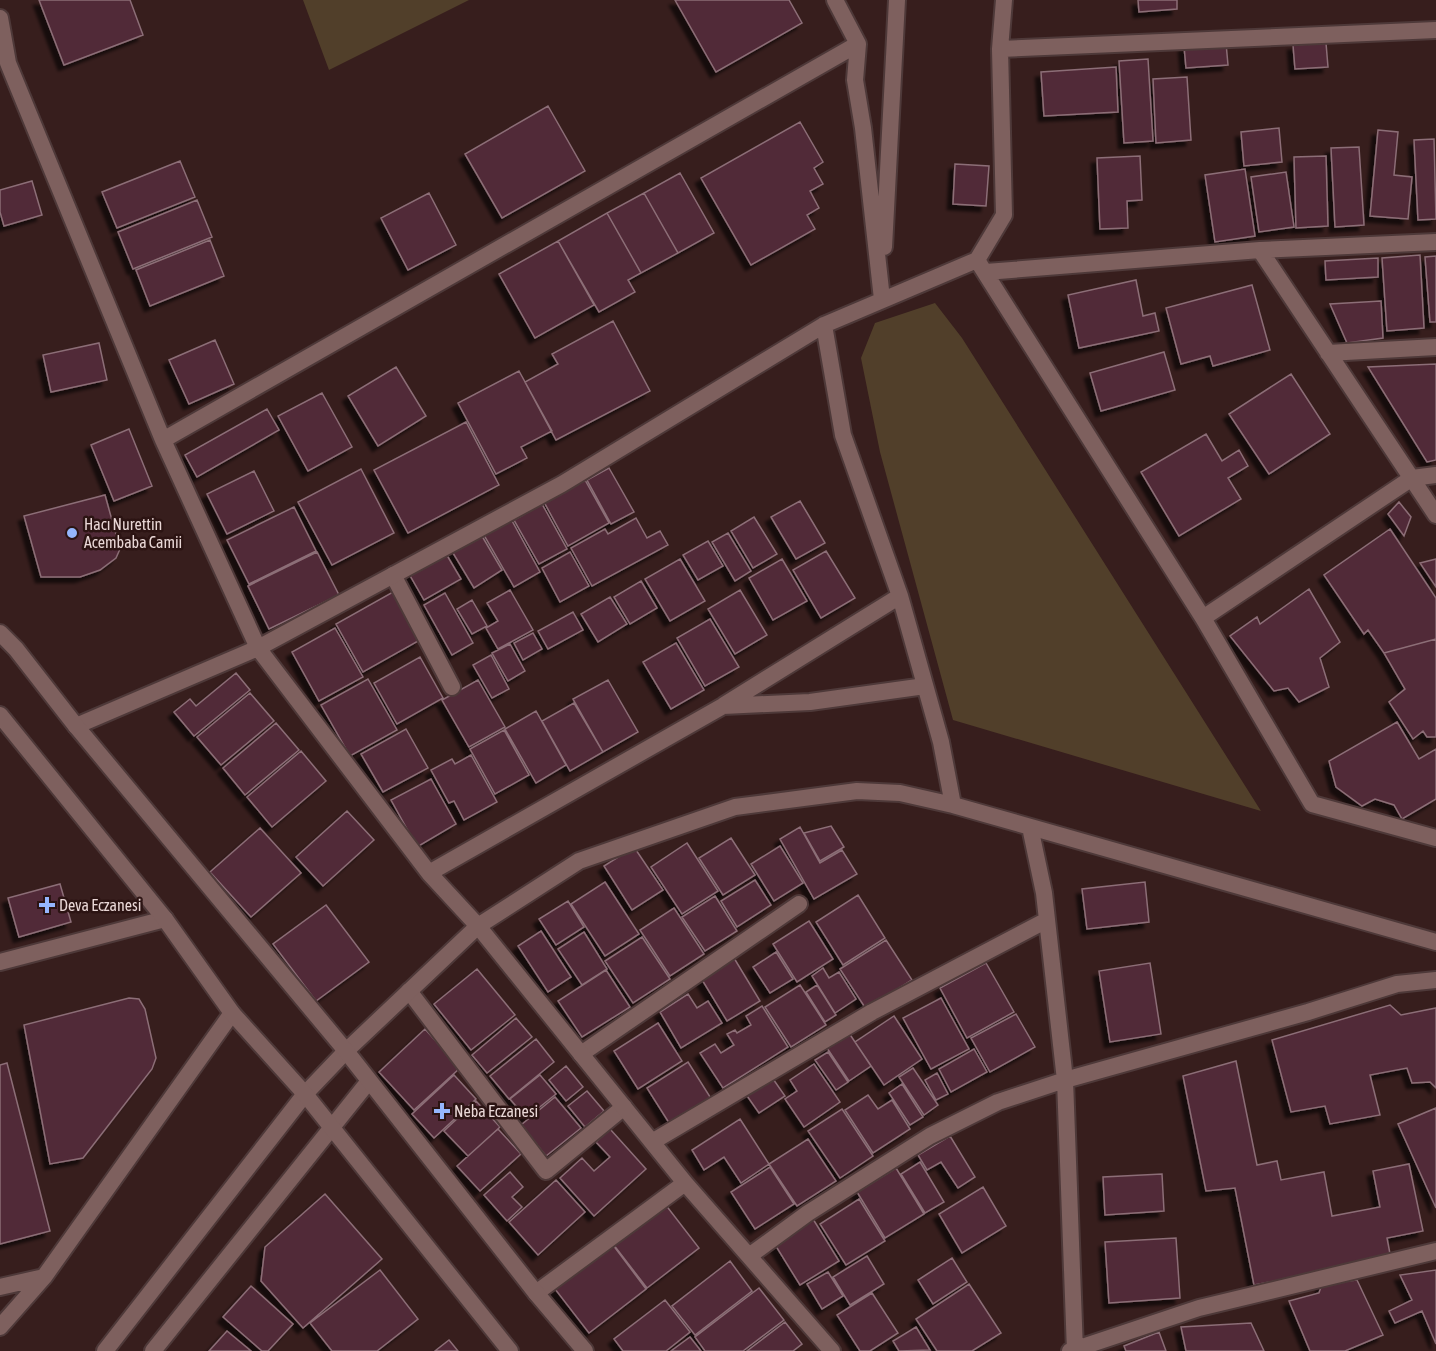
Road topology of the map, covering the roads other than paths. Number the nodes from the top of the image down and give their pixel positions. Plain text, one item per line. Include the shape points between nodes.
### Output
1 (835, 0) edge
2 (897, 0) edge
3 (1004, 0) edge
4 (0, 18) edge
5 (1436, 30) edge
6 (858, 44) junction
7 (1000, 49) junction
8 (4, 64) edge
9 (1436, 242) edge
10 (1260, 250) junction
11 (982, 266) junction
12 (882, 299) junction
13 (824, 325) junction
14 (1436, 347) edge
15 (1328, 353) junction
16 (162, 440) junction
17 (1436, 475) edge
18 (1412, 478) junction
19 (1436, 515) edge
20 (393, 575) junction
21 (900, 596) junction
22 (1203, 618) junction
23 (0, 633) edge
24 (258, 648) junction
25 (925, 686) junction
26 (452, 687) dead end
27 (723, 706) junction
28 (0, 715) edge
29 (76, 726) junction
30 (953, 805) junction
31 (1030, 827) junction
32 (1436, 838) edge
33 (429, 873) junction
34 (799, 904) dead end
35 (165, 919) junction
36 (1047, 920) junction
37 (478, 926) junction
38 (1436, 942) edge
39 (0, 963) edge
40 (1436, 980) edge
41 (410, 991) junction
42 (232, 1013) junction
43 (346, 1051) junction
44 (580, 1054) junction
45 (1065, 1080) junction
46 (369, 1081) junction
47 (305, 1094) junction
48 (624, 1107) junction
49 (332, 1128) junction
50 (652, 1142) junction
51 (686, 1183) junction
52 (1436, 1251) edge
53 (749, 1256) junction
54 (44, 1277) junction
55 (0, 1287) edge
56 (536, 1293) junction
57 (0, 1327) edge
58 (1073, 1350) edge
59 (105, 1351) edge
60 (153, 1351) edge
61 (510, 1351) edge
62 (585, 1351) edge
63 (832, 1351) edge

1 - 6 street
2 - 12 street
3 - 7 street
4 - 8 street
5 - 7 street
6 - 12 street via 855,80
6 - 16 street
7 - 11 street via 1004,215
8 - 16 street
9 - 10 street
10 - 11 street
10 - 15 street
11 - 12 street
11 - 22 street
12 - 13 street
13 - 20 street via 562,483
13 - 21 street via 843,435
14 - 15 street
15 - 18 street
16 - 24 street
17 - 18 street
18 - 19 street
18 - 22 street
20 - 24 street
20 - 26 street
21 - 25 street
21 - 27 street
22 - 32 street via 1312,804
23 - 29 street
24 - 29 street
24 - 33 street
25 - 27 street via 810,702
25 - 30 street
27 - 33 street
28 - 35 street
29 - 43 street
30 - 31 street
30 - 37 street via 900,793 856,791 735,807 579,861
31 - 36 street
31 - 38 street
33 - 37 street
34 - 44 street
35 - 39 street
35 - 42 street
36 - 45 street
36 - 50 street via 872,1012
37 - 41 street
37 - 44 street
40 - 45 street via 1396,984
41 - 43 street
41 - 48 street via 546,1171
42 - 47 street
42 - 54 street
43 - 46 street
43 - 47 street
44 - 48 street
45 - 53 street via 998,1102 930,1136 808,1213
45 - 58 street
46 - 49 street
46 - 56 street
47 - 49 street
47 - 59 street
48 - 50 street
49 - 60 street
49 - 61 street
50 - 51 street
51 - 53 street
51 - 56 street
52 - 58 street via 1199,1308
53 - 63 street
54 - 55 street
54 - 57 street
56 - 62 street

